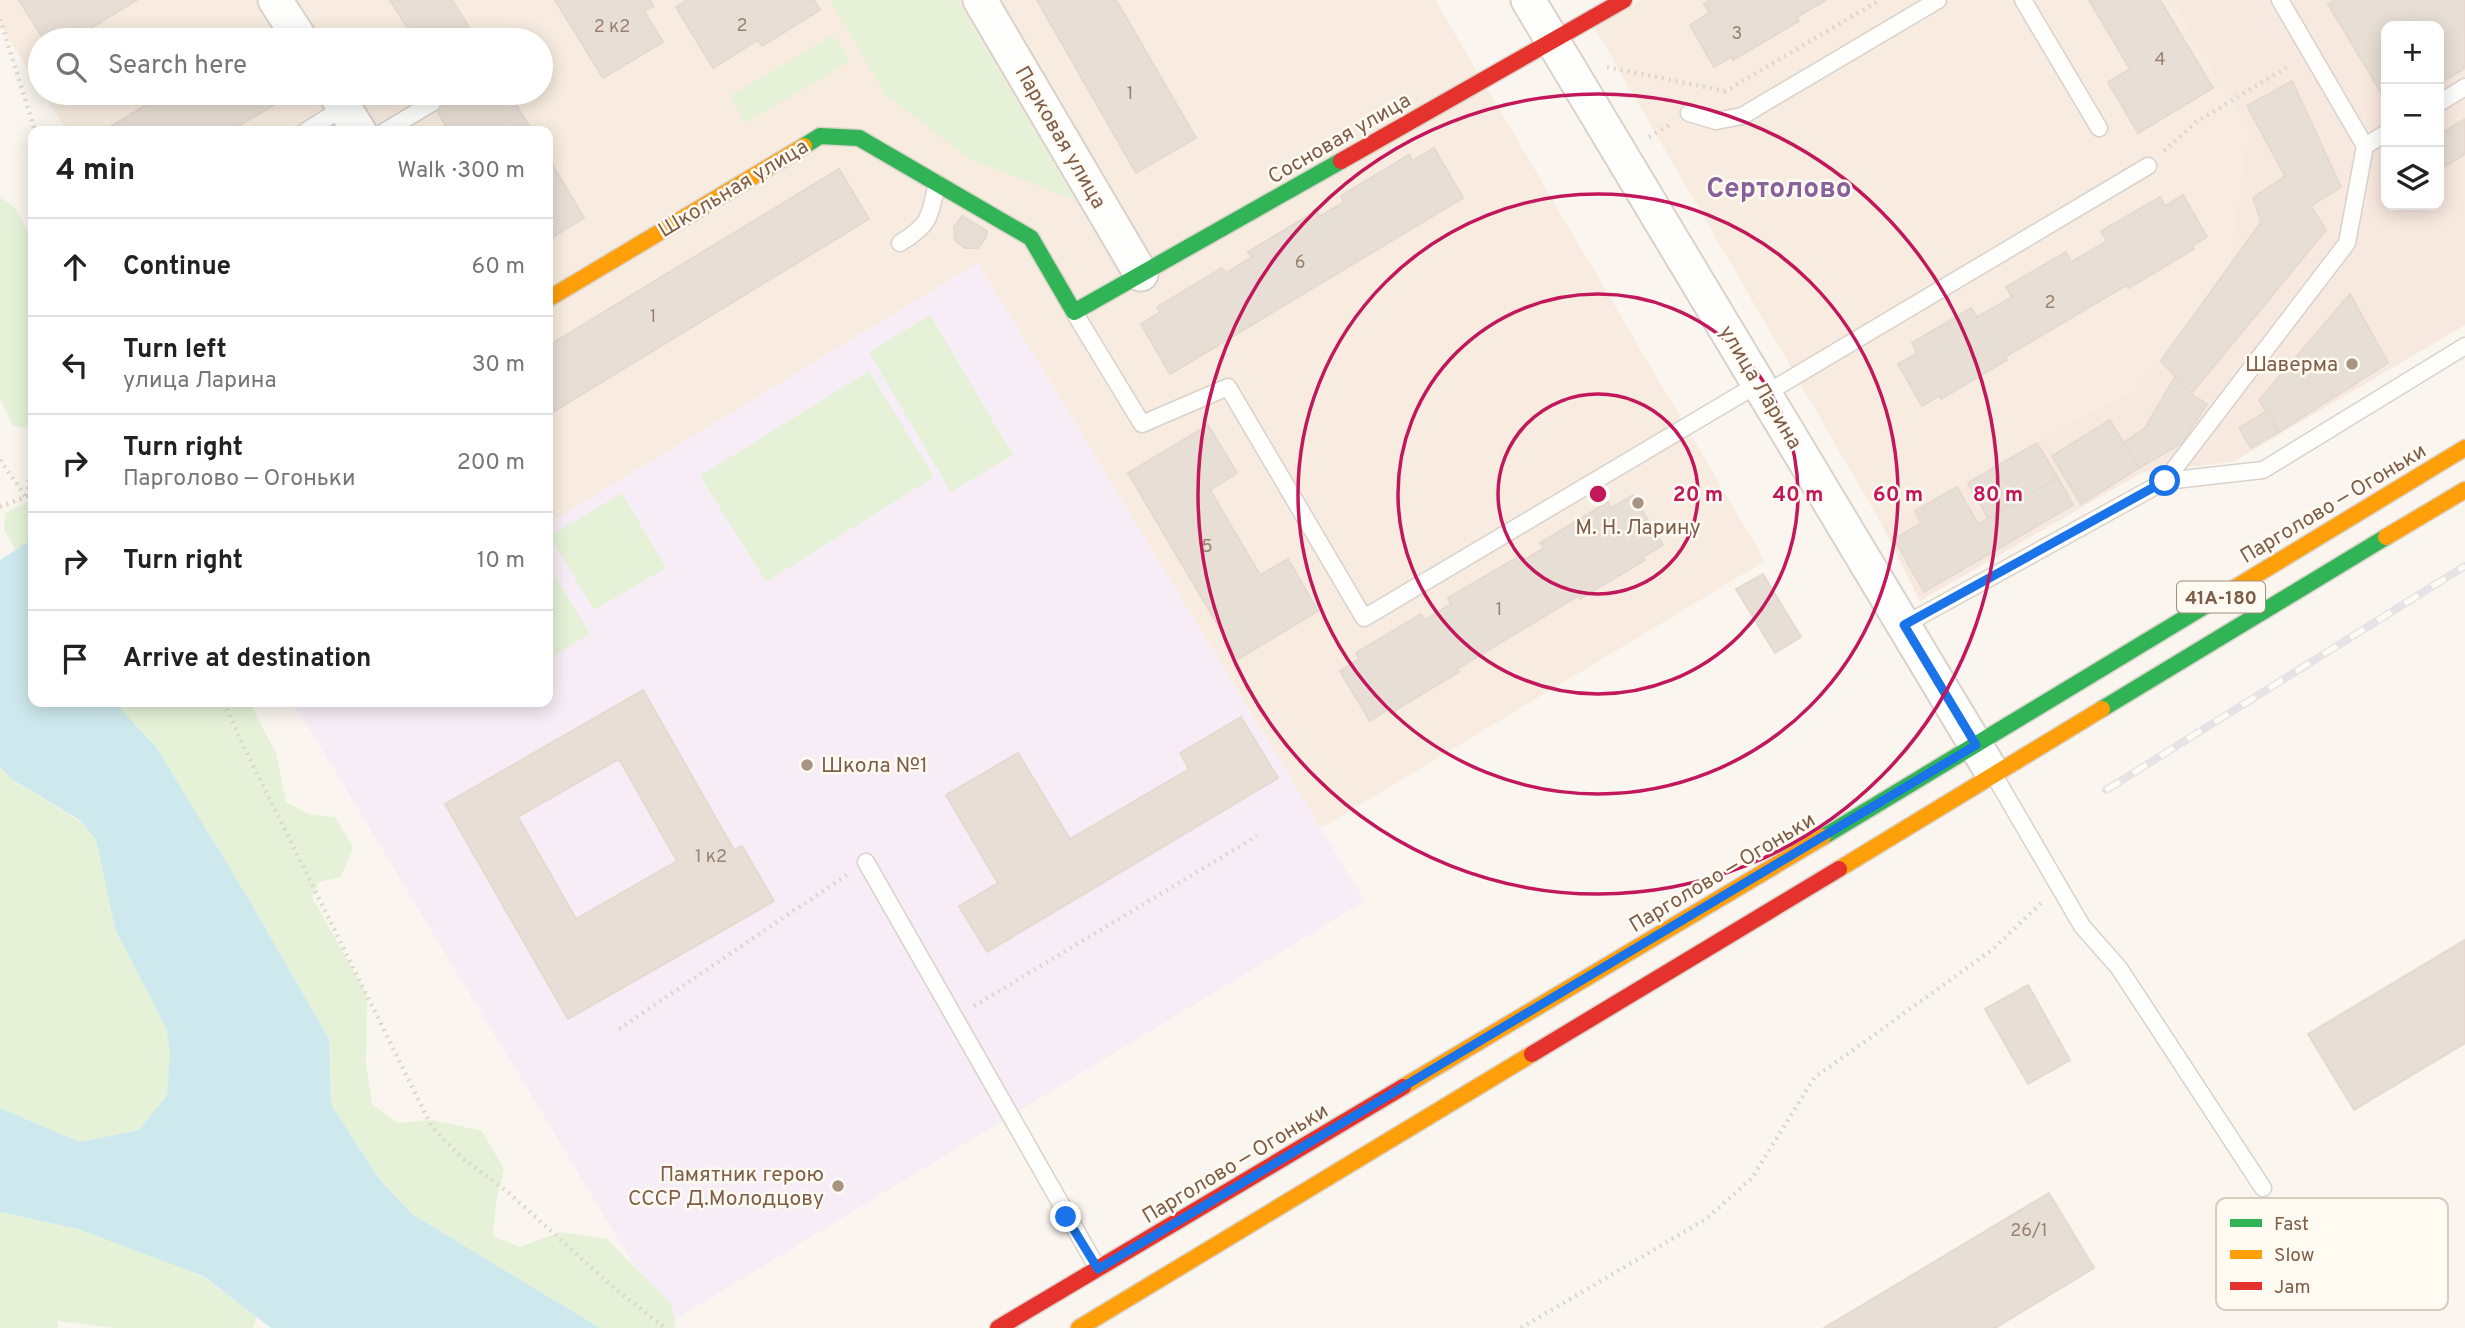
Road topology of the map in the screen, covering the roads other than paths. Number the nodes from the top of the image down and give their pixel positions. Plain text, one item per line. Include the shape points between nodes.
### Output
1 (275, 0) edge
2 (980, 0) edge
3 (1528, 0) edge
4 (1624, 0) edge
5 (1938, 0) edge
6 (2023, 0) edge
7 (2280, 0) edge
8 (293, 28) edge
9 (1552, 41) junction
10 (2465, 87) edge
11 (2444, 100) edge
12 (429, 105) edge
13 (346, 110) edge
14 (1689, 113) road end
15 (316, 126) edge
16 (393, 126) edge
17 (2099, 128) dead end
18 (2381, 137) edge
19 (2365, 146) junction
20 (2148, 166) road end
21 (937, 183) junction
22 (900, 243) dead end
23 (1141, 274) junction
24 (553, 296) edge
25 (1074, 312) junction
26 (2465, 346) edge
27 (1762, 389) junction
28 (2465, 448) edge
29 (2165, 481) junction
30 (2465, 490) edge
31 (1904, 625) junction
32 (1976, 745) junction
33 (1994, 775) junction
34 (866, 862) road end
35 (2263, 1188) dead end
36 (1098, 1269) junction
37 (999, 1328) edge
38 (1079, 1328) edge

1 - 8 street
2 - 23 street, Парковая улица
3 - 9 street, улица Ларина
4 - 9 main road, Сосновая улица
5 - 14 lane via 1742,116 1716,121
6 - 17 lane
7 - 19 lane
9 - 23 main road, Сосновая улица
9 - 27 street, улица Ларина
10 - 11 lane
12 - 16 lane
13 - 15 lane
18 - 19 lane
19 - 29 lane via 2347,243
20 - 27 lane
21 - 22 lane via 929,219
21 - 24 main road, Школьная улица via 859,138 820,136
21 - 25 main road, Школьная улица via 1031,238
23 - 25 main road, Сосновая улица
25 - 27 lane via 1142,424 1227,387 1364,618
26 - 29 lane via 2263,470
27 - 31 street, улица Ларина
28 - 32 main road, Парголово — Огоньки / 41А-180
29 - 31 lane
30 - 33 main road, 41А-180
31 - 32 street, улица Ларина
32 - 33 street, улица Ларина
32 - 36 main road, Парголово — Огоньки / 41А-180
33 - 35 lane via 2082,926 2119,968
33 - 38 main road, 41А-180
34 - 36 lane
36 - 37 main road, Парголово — Огоньки / 41А-180

